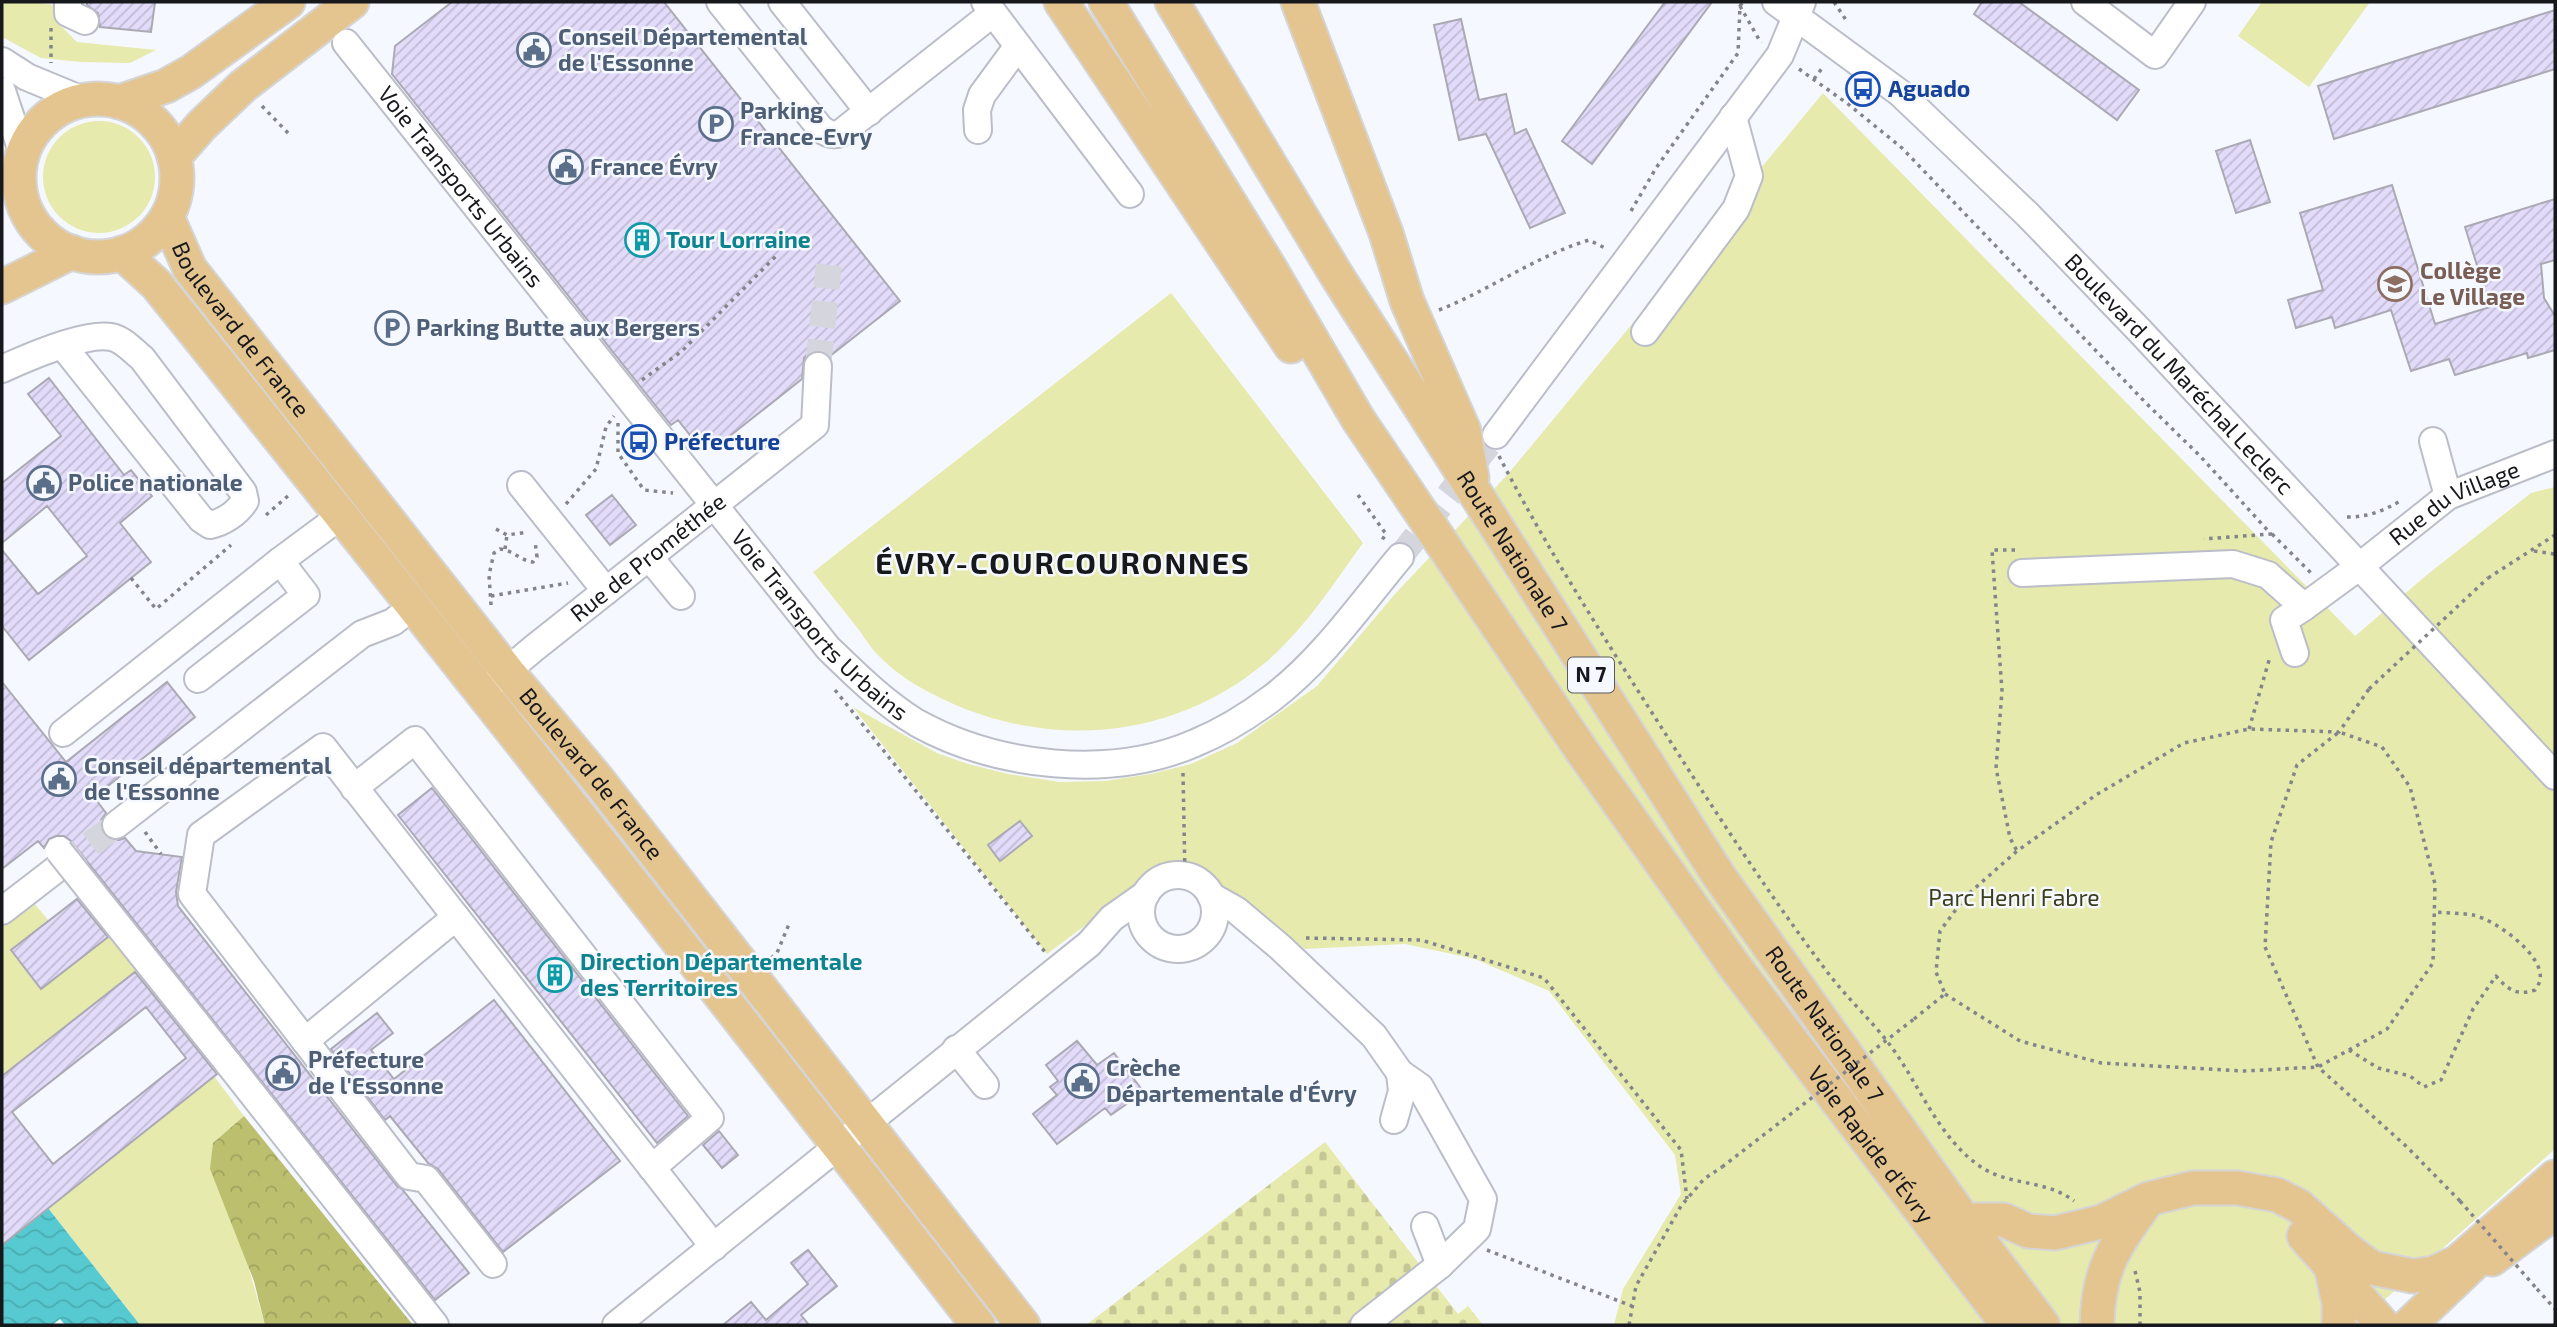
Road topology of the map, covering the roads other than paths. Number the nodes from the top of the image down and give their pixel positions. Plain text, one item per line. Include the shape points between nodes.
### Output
1 (288, 2) edge
2 (352, 2) edge
3 (720, 2) edge
4 (782, 2) edge
5 (1061, 2) edge
6 (1106, 2) edge
7 (1172, 2) edge
8 (1298, 2) edge
9 (1776, 2) edge
10 (2085, 2) edge
11 (2192, 2) edge
12 (989, 7) edge
13 (1800, 9) edge
14 (346, 43) dead end
15 (1018, 46) junction
16 (2, 61) edge
17 (2, 91) edge
18 (85, 101) junction
19 (119, 102) junction
20 (869, 112) junction
21 (1733, 117) junction
22 (978, 130) dead end
23 (174, 157) junction
24 (15, 180) edge
25 (1130, 194) dead end
26 (167, 217) junction
27 (72, 252) junction
28 (122, 253) junction
29 (2, 287) edge
30 (1646, 332) dead end
31 (63, 346) junction
32 (818, 366) tunnel mouth
33 (2, 369) edge
34 (1358, 419) junction
35 (2433, 441) dead end
36 (1497, 444) tunnel mouth
37 (2555, 454) edge
38 (521, 485) dead end
39 (1474, 491) junction
40 (2448, 496) junction
41 (714, 506) junction
42 (342, 515) junction
43 (1390, 551) tunnel mouth
44 (649, 557) junction
45 (280, 561) junction
46 (2020, 561) road end
47 (2360, 566) junction
48 (607, 591) junction
49 (681, 596) dead end
50 (2294, 613) junction
51 (398, 618) dead end
52 (2295, 653) dead end
53 (507, 671) junction
54 (198, 679) dead end
55 (482, 692) junction
56 (63, 733) dead end
57 (2555, 776) edge
58 (354, 788) junction
59 (116, 825) tunnel mouth
60 (1146, 894) junction
61 (1211, 896) junction
62 (2, 911) edge
63 (456, 917) junction
64 (1211, 929) junction
65 (1263, 933) junction
66 (1149, 934) junction
67 (1089, 944) junction
68 (1733, 964) joint
69 (305, 1041) junction
70 (956, 1049) junction
71 (1400, 1073) junction
72 (985, 1085) dead end
73 (1434, 1111) junction
74 (866, 1122) junction
75 (840, 1147) junction
76 (652, 1168) junction
77 (2555, 1178) edge
78 (2555, 1212) edge
79 (1965, 1220) junction
80 (1425, 1226) dead end
81 (2109, 1232) junction
82 (714, 1247) junction
83 (2340, 1257) junction
84 (493, 1264) dead end
85 (1440, 1265) junction
86 (2442, 1296) junction
87 (435, 1325) edge
88 (616, 1325) edge
89 (978, 1325) edge
90 (1023, 1325) edge
91 (1364, 1325) edge
92 (2008, 1325) edge
93 (2043, 1325) edge
94 (2097, 1325) edge
95 (2339, 1325) edge
96 (2401, 1325) edge

1 - 19 main road via 191,72
2 - 23 main road via 236,93
3 - 20 street via 820,128 830,135 842,134
4 - 20 street
5 - 34 main road via 1323,394
6 - 34 main road, Route Nationale 7 / N 7
7 - 39 main road, Route Nationale 7 / N 7 via 1337,276
8 - 39 main road via 1386,233 1407,301 1464,431
9 - 13 street, Boulevard du Maréchal Leclerc
10 - 11 street via 2155,55
12 - 15 street
12 - 20 street via 899,79
13 - 21 street via 1780,55
13 - 47 street, Boulevard du Maréchal Leclerc via 1900,93 2028,215
14 - 41 street, Voie Transports Urbains
15 - 22 street via 982,95
15 - 25 street
16 - 18 street via 27,77
17 - 24 street
18 - 19 main road
18 - 24 main road via 46,119 33,135
19 - 23 main road via 154,122
21 - 30 street via 1749,176 1736,209
21 - 36 street
23 - 26 main road via 176,188
24 - 27 main road via 39,230
26 - 28 main road via 148,239
26 - 53 main road, Boulevard de France via 190,269
27 - 28 main road via 97,257
27 - 29 main road
28 - 42 main road, Boulevard de France via 156,284
31 - 31 street via 201,519 210,525 220,523 240,508 245,501 243,492 142,358 112,337
31 - 33 street
32 - 41 street, Rue de Prométhée via 815,425
34 - 68 main road, Route Nationale 7 / N 7 via 1582,751
35 - 40 street
37 - 40 street, Rue du Village
38 - 48 street
39 - 79 main road, Route Nationale 7 / N 7 via 1719,876
40 - 47 street, Rue du Village
41 - 43 street, Voie Transports Urbains via 828,648 879,696 953,740 996,754 1041,761 1095,764 1145,758 1234,724 1308,668
41 - 44 street, Rue de Prométhée
42 - 45 street
42 - 55 main road, Boulevard de France
44 - 48 street, Rue de Prométhée
44 - 49 street
45 - 54 street via 306,595
45 - 56 street
46 - 50 street via 2233,564 2268,575
47 - 50 street, Rue du Village
47 - 57 street, Boulevard du Maréchal Leclerc
48 - 53 street, Rue de Prométhée
50 - 52 street
51 - 59 street via 362,634
53 - 55 street, Rue de Prométhée
53 - 74 main road, Boulevard de France
55 - 75 main road, Boulevard de France
58 - 63 street
58 - 69 street via 323,747 201,835 192,894
58 - 76 street via 415,740 710,1118
60 - 61 street via 1159,880 1185,876 1202,883
60 - 66 street via 1141,912
60 - 67 street via 1112,918
61 - 64 street via 1215,910
61 - 65 street
62 - 87 street, bridge via 59,859 229,1063
63 - 69 street
63 - 76 street
64 - 65 street via 1232,926
64 - 66 street via 1202,940 1183,949 1163,945
65 - 71 street via 1374,1036
66 - 67 street via 1124,934
67 - 70 street
68 - 92 main road, Voie Rapide d'Évry / N 7
69 - 84 street via 409,1176 426,1179
70 - 72 street
70 - 74 street
71 - 73 street via 1420,1087
71 - 73 street via 1402,1091 1395,1115 1412,1105
73 - 85 street via 1483,1199 1477,1229
74 - 75 street
74 - 90 main road, Boulevard de France
75 - 82 street
75 - 89 main road, Boulevard de France
76 - 82 street
77 - 83 main road via 2458,1262 2434,1273 2394,1274
77 - 86 main road
78 - 86 main road
79 - 81 main road via 2004,1220 2028,1231
79 - 93 main road, Route Nationale 7 / N 7
80 - 85 street
81 - 83 main road via 2148,1199 2193,1188 2237,1188 2277,1195 2299,1206
81 - 94 main road
82 - 88 street
83 - 95 main road
83 - 96 main road
85 - 91 street
86 - 96 main road

